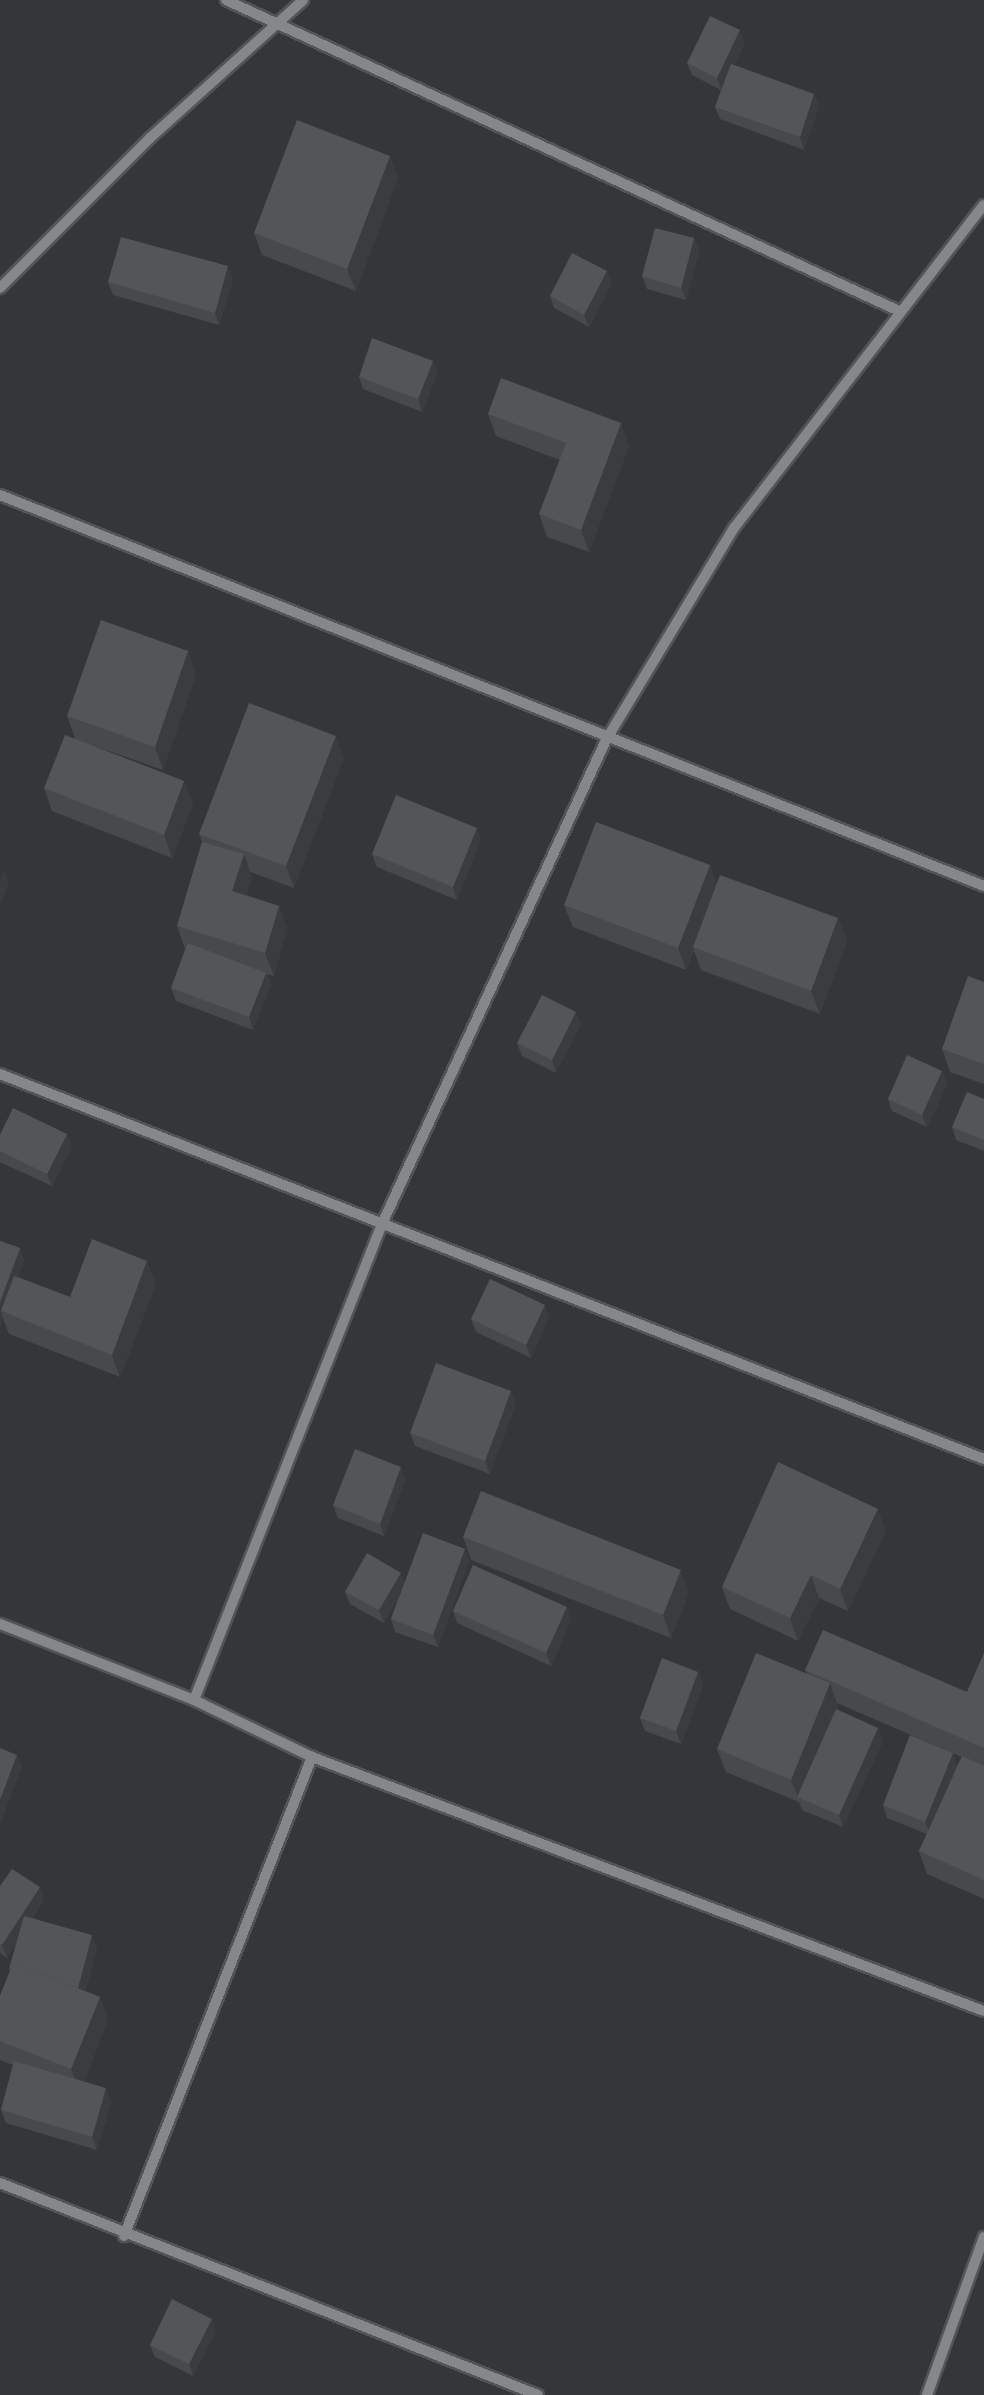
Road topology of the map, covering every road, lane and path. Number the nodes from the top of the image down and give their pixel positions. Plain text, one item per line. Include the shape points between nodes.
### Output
1 (226, 0) edge
2 (303, 0) edge
3 (282, 20) junction
4 (984, 205) edge
5 (0, 288) edge
6 (897, 310) junction
7 (0, 495) edge
8 (606, 740) junction
9 (984, 886) edge
10 (0, 1074) edge
11 (382, 1224) junction
12 (984, 1459) edge
13 (0, 1624) edge
14 (194, 1700) junction
15 (312, 1757) junction
16 (984, 2011) edge
17 (0, 2184) edge
18 (124, 2236) junction
19 (984, 2237) edge
20 (538, 2395) edge
21 (926, 2395) edge

1 - 3 street
2 - 3 street
3 - 5 street via 150,138
3 - 6 street
4 - 6 street
6 - 8 street via 734,528
7 - 8 street
8 - 9 street
8 - 11 street
10 - 11 street
11 - 12 street
11 - 14 street
13 - 14 street
14 - 15 street
15 - 16 street
15 - 18 street
17 - 18 street
18 - 20 street
19 - 21 street

